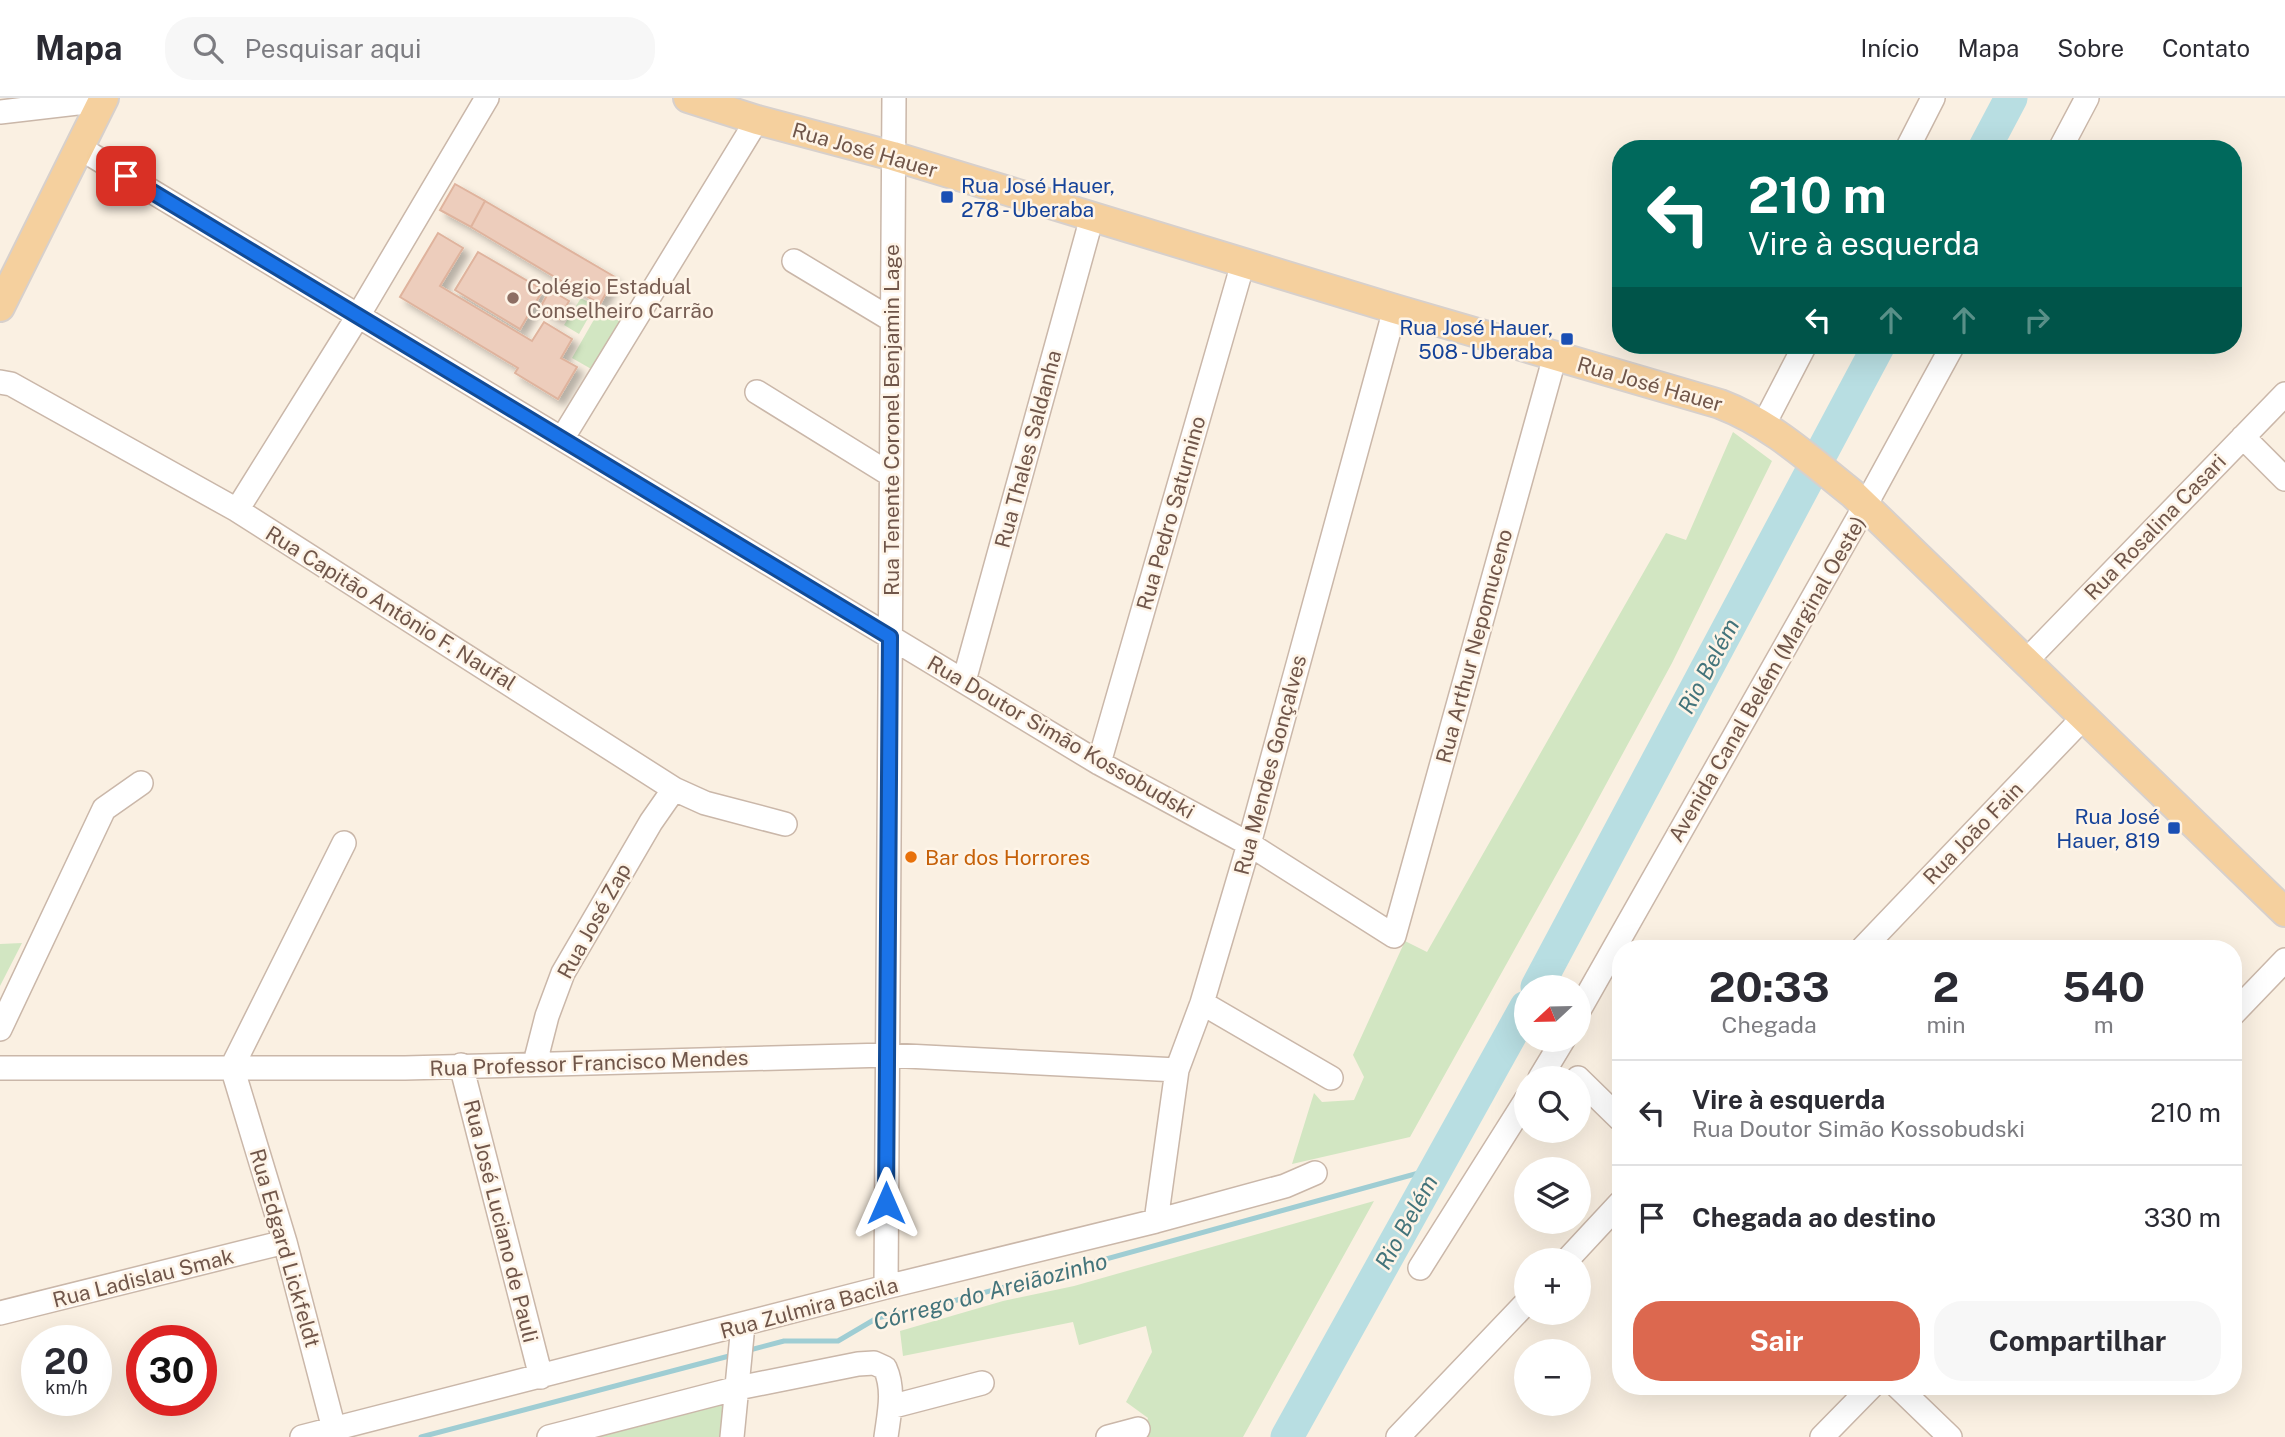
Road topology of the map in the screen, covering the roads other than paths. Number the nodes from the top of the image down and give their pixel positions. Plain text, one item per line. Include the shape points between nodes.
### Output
1 (487, 98) edge
2 (688, 98) edge
3 (894, 98) edge
4 (1933, 98) edge
5 (2088, 98) edge
6 (104, 99) edge
7 (0, 112) edge
8 (757, 120) junction
9 (1912, 140) edge
10 (2065, 140) edge
11 (80, 148) junction
12 (893, 156) junction
13 (1092, 217) junction
14 (794, 261) dead end
15 (1243, 263) junction
16 (0, 307) edge
17 (1395, 309) junction
18 (358, 316) junction
19 (892, 320) junction
20 (1801, 354) edge
21 (1948, 354) edge
22 (1555, 356) junction
23 (0, 382) edge
24 (757, 392) dead end
25 (2285, 394) edge
26 (1771, 429) junction
27 (2243, 437) junction
28 (562, 439) junction
29 (891, 475) junction
30 (2285, 479) edge
31 (1859, 500) junction
32 (237, 510) junction
33 (890, 637) junction
34 (2025, 661) junction
35 (964, 681) junction
36 (2084, 717) junction
37 (1099, 762) junction
38 (141, 783) dead end
39 (674, 789) junction
40 (785, 824) dead end
41 (344, 843) dead end
42 (1249, 844) junction
43 (2285, 912) edge
44 (1394, 936) joint
45 (1618, 940) edge
46 (1871, 940) edge
47 (1612, 951) edge
48 (2285, 960) edge
49 (1591, 989) edge
50 (1202, 1003) junction
51 (2242, 1005) edge
52 (0, 1029) edge
53 (887, 1055) junction
54 (535, 1063) junction
55 (461, 1065) junction
56 (232, 1067) junction
57 (0, 1068) edge
58 (1177, 1070) junction
59 (1331, 1078) dead end
60 (1591, 1091) edge
61 (1612, 1111) edge
62 (1514, 1119) edge
63 (1315, 1173) dead end
64 (1612, 1212) edge
65 (1156, 1221) junction
66 (285, 1242) junction
67 (1578, 1248) edge
68 (1420, 1268) dead end
69 (886, 1287) junction
70 (0, 1313) edge
71 (1514, 1316) edge
72 (743, 1325) junction
73 (541, 1377) junction
74 (982, 1383) dead end
75 (738, 1388) junction
76 (1863, 1395) edge
77 (1906, 1395) edge
78 (890, 1407) junction
79 (334, 1429) junction
80 (1138, 1429) dead end
81 (302, 1437) edge
82 (549, 1437) edge
83 (732, 1437) edge
84 (886, 1437) edge
85 (1108, 1437) edge
86 (1398, 1437) edge
87 (1822, 1437) edge
88 (1950, 1437) edge

1 - 18 street
2 - 8 main road, Rua José Hauer
3 - 12 street, Rua Tenente Coronel Benjamin Lage
4 - 9 street
5 - 10 street
6 - 7 street
6 - 11 main road
8 - 12 main road, Rua José Hauer
8 - 28 street
11 - 16 main road
11 - 18 street, Rua Doutor Simão Kossobudski
12 - 13 main road, Rua José Hauer
12 - 19 street, Rua Tenente Coronel Benjamin Lage
13 - 15 main road, Rua José Hauer
13 - 35 street, Rua Thales Saldanha
14 - 19 street
15 - 17 main road, Rua José Hauer
15 - 37 street, Rua Pedro Saturnino
17 - 22 main road, Rua José Hauer
17 - 42 street, Rua Mendes Gonçalves
18 - 28 street, Rua Doutor Simão Kossobudski
18 - 32 street
19 - 29 street, Rua Tenente Coronel Benjamin Lage
20 - 26 street
21 - 31 street, Avenida Canal Belém (Marginal Oeste)
22 - 26 main road, Rua José Hauer via 1720,404
22 - 44 street, Rua Arthur Nepomuceno
23 - 32 street, Rua Capitão Antônio F. Naufal
24 - 29 street
25 - 27 street, Rua Rosalina Casari
26 - 31 main road, Rua José Hauer
27 - 30 street
27 - 34 street, Rua Rosalina Casari
28 - 33 street, Rua Doutor Simão Kossobudski
29 - 33 street, Rua Tenente Coronel Benjamin Lage
31 - 34 main road, Rua José Hauer
31 - 45 street, Avenida Canal Belém (Marginal Oeste)
32 - 39 street, Rua Capitão Antônio F. Naufal
33 - 35 street, Rua Doutor Simão Kossobudski
33 - 53 street, Rua Tenente Coronel Benjamin Lage
34 - 36 main road, Rua José Hauer
35 - 37 street, Rua Doutor Simão Kossobudski
36 - 43 main road, Rua José Hauer
36 - 46 street, Rua João Fain
37 - 42 street, Rua Doutor Simão Kossobudski
38 - 52 street via 104,809
39 - 40 street, Rua Capitão Antônio F. Naufal via 705,803
39 - 54 street, Rua José Zap via 563,973
41 - 56 street
42 - 44 street, Rua Doutor Simão Kossobudski
42 - 50 street, Rua Mendes Gonçalves
47 - 49 street, Avenida Canal Belém (Marginal Oeste)
48 - 51 street
50 - 58 street, Rua Mendes Gonçalves
50 - 59 street
53 - 54 street, Rua Professor Francisco Mendes
53 - 58 street, Rua Professor Francisco Mendes
53 - 69 street, Rua Tenente Coronel Benjamin Lage
54 - 55 street, Rua Professor Francisco Mendes
55 - 56 street, Rua Professor Francisco Mendes
55 - 73 street, Rua José Luciano de Pauli
56 - 57 street, Rua Professor Francisco Mendes
56 - 66 street, Rua Edgard Lickfeldt
58 - 65 street, Rua Mendes Gonçalves
60 - 61 street
62 - 68 street
63 - 65 street, Rua Zulmira Bacila via 1285,1186
64 - 67 street
65 - 69 street, Rua Zulmira Bacila
66 - 70 street, Rua Ladislau Smak
66 - 79 street, Rua Edgard Lickfeldt
69 - 72 street, Rua Zulmira Bacila
71 - 86 street
72 - 73 street, Rua Zulmira Bacila
72 - 75 street
73 - 79 street, Rua Zulmira Bacila
74 - 78 street
75 - 78 street via 874,1363 885,1368 890,1380
75 - 82 street
75 - 83 street
76 - 87 street
77 - 88 street
78 - 84 street
79 - 81 street, Rua Zulmira Bacila
80 - 85 street

